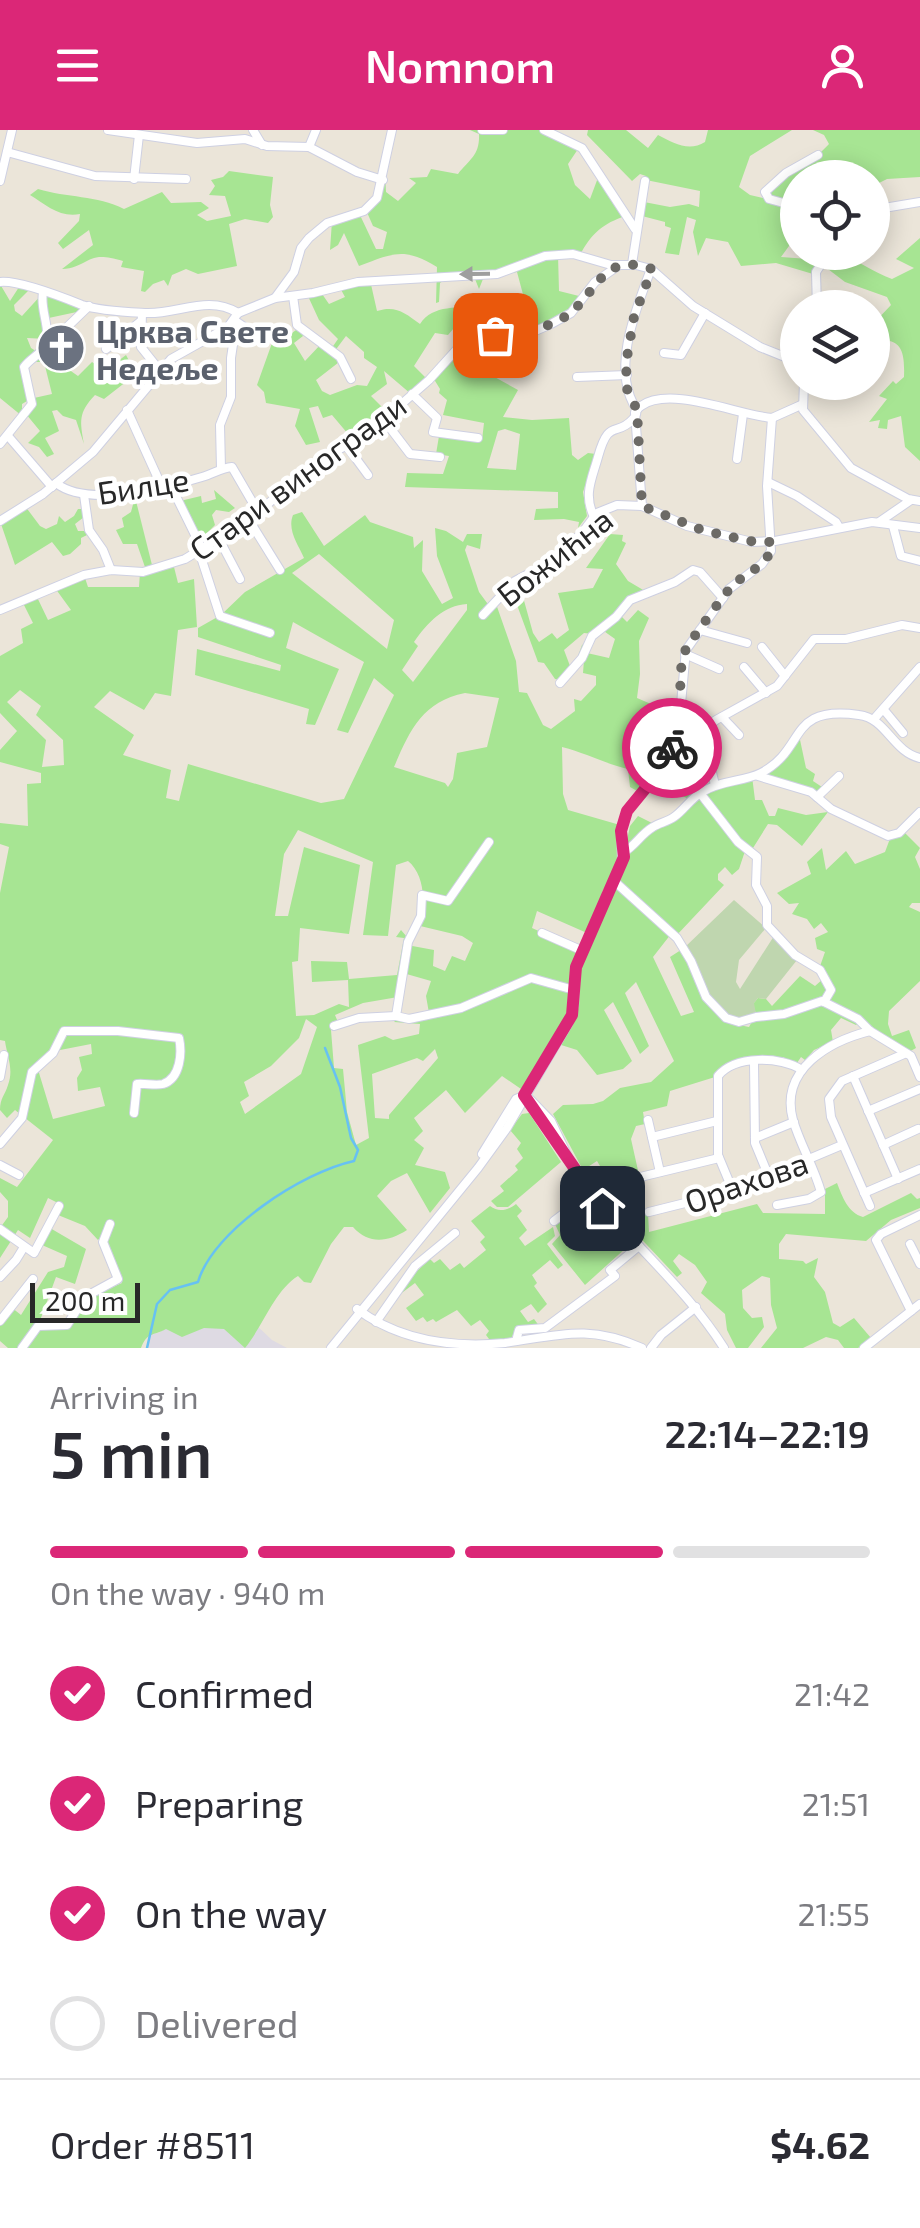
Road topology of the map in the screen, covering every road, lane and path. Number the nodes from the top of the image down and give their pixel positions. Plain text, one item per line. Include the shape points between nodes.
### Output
1 (12, 130) edge
2 (108, 130) edge
3 (253, 130) edge
4 (316, 130) edge
5 (392, 130) edge
6 (482, 130) edge
7 (503, 130) edge
8 (544, 130) edge
9 (139, 135) junction
10 (262, 145) junction
11 (308, 146) junction
12 (4, 154) edge
13 (818, 154) dead end
14 (807, 160) edge
15 (780, 178) edge
16 (134, 179) junction
17 (186, 179) dead end
18 (0, 180) edge
19 (383, 180) junction
20 (644, 180) dead end
21 (780, 202) edge
22 (920, 202) edge
23 (890, 207) edge
24 (635, 228) junction
25 (632, 264) junction
26 (619, 266) junction
27 (652, 269) junction
28 (0, 282) edge
29 (43, 293) junction
30 (293, 296) junction
31 (274, 298) junction
32 (89, 306) junction
33 (705, 313) junction
34 (141, 317) junction
35 (234, 320) junction
36 (47, 332) junction
37 (253, 333) dead end
38 (106, 349) dead end
39 (664, 353) dead end
40 (780, 355) edge
41 (161, 372) junction
42 (626, 375) junction
43 (577, 378) dead end
44 (351, 379) dead end
45 (412, 394) junction
46 (802, 400) edge
47 (802, 404) junction
48 (127, 410) junction
49 (636, 412) junction
50 (743, 414) junction
51 (772, 418) junction
52 (384, 420) junction
53 (8, 436) junction
54 (478, 438) dead end
55 (0, 444) edge
56 (346, 445) junction
57 (440, 457) dead end
58 (736, 459) dead end
59 (221, 469) junction
60 (368, 475) dead end
61 (768, 482) junction
62 (166, 484) junction
63 (54, 485) junction
64 (84, 495) junction
65 (915, 500) edge
66 (642, 506) junction
67 (257, 510) junction
68 (594, 517) junction
69 (249, 520) junction
70 (0, 521) edge
71 (879, 522) junction
72 (893, 526) junction
73 (839, 527) junction
74 (920, 528) edge
75 (219, 539) junction
76 (772, 542) junction
77 (200, 550) junction
78 (920, 561) edge
79 (111, 570) junction
80 (280, 570) dead end
81 (240, 579) dead end
82 (723, 598) junction
83 (0, 610) edge
84 (483, 616) dead end
85 (920, 628) edge
86 (700, 630) junction
87 (270, 632) dead end
88 (748, 644) dead end
89 (762, 647) dead end
90 (684, 654) junction
91 (744, 667) dead end
92 (920, 667) edge
93 (719, 669) dead end
94 (785, 676) junction
95 (560, 684) dead end
96 (766, 693) junction
97 (884, 710) junction
98 (722, 717) junction
99 (874, 718) junction
100 (903, 733) dead end
101 (739, 735) dead end
102 (687, 739) junction
103 (920, 758) edge
104 (758, 776) junction
105 (840, 776) dead end
106 (715, 785) junction
107 (700, 793) junction
108 (817, 797) junction
109 (920, 812) edge
110 (489, 842) dead end
111 (624, 852) junction
112 (614, 881) junction
113 (542, 932) dead end
114 (583, 951) junction
115 (574, 990) junction
116 (824, 1002) junction
117 (396, 1016) junction
118 (334, 1026) dead end
119 (870, 1031) junction
120 (4, 1055) dead end
121 (908, 1056) junction
122 (754, 1062) junction
123 (802, 1070) junction
124 (537, 1074) junction
125 (854, 1076) junction
126 (920, 1076) edge
127 (0, 1077) edge
128 (920, 1089) edge
129 (524, 1095) junction
130 (868, 1110) junction
131 (536, 1111) junction
132 (134, 1113) dead end
133 (514, 1118) junction
134 (648, 1120) dead end
135 (551, 1121) junction
136 (717, 1121) junction
137 (794, 1122) junction
138 (918, 1130) edge
139 (652, 1136) junction
140 (755, 1138) junction
141 (0, 1144) edge
142 (842, 1145) junction
143 (883, 1145) junction
144 (719, 1158) junction
145 (809, 1160) junction
146 (570, 1161) junction
147 (0, 1165) edge
148 (920, 1170) edge
149 (660, 1172) junction
150 (18, 1175) dead end
151 (768, 1177) junction
152 (898, 1178) junction
153 (733, 1191) junction
154 (590, 1192) junction
155 (864, 1193) junction
156 (777, 1205) dead end
157 (59, 1206) dead end
158 (870, 1206) dead end
159 (649, 1212) dead end
160 (920, 1215) edge
161 (554, 1221) dead end
162 (110, 1224) dead end
163 (0, 1229) edge
164 (454, 1233) dead end
165 (910, 1244) dead end
166 (639, 1246) junction
167 (24, 1247) junction
168 (920, 1264) edge
169 (0, 1277) edge
170 (33, 1279) dead end
171 (920, 1304) edge
172 (696, 1307) junction
173 (359, 1311) junction
174 (912, 1311) junction
175 (0, 1321) edge
176 (376, 1322) junction
177 (516, 1341) junction
178 (415, 1344) edge
179 (22, 1348) edge
180 (328, 1348) edge
181 (642, 1348) edge
182 (650, 1348) edge
183 (724, 1348) edge
184 (864, 1348) edge

1 - 12 street
2 - 9 street
3 - 10 street
4 - 11 street
5 - 19 street
6 - 7 street
8 - 24 street via 580,146
9 - 10 street
9 - 16 street
10 - 11 street
11 - 19 street
12 - 16 street via 86,175
12 - 18 street
13 - 14 street
15 - 21 street via 765,192
16 - 17 street
19 - 31 street via 369,208 327,223 306,241
20 - 24 street
22 - 23 street
24 - 25 street
25 - 26 street
25 - 27 street
26 -> 30 street via 552,255 501,273 370,280
26 - 45 street, Стари виногради via 550,324 458,348
27 - 33 street
27 - 42 street via 630,334
28 - 29 street via 14,280
29 - 32 street
29 - 36 street
30 - 31 street
30 - 44 street via 297,325 340,356
31 - 35 street
32 - 34 street
32 - 36 street via 72,325
33 - 39 street via 681,355
33 - 40 street
34 - 35 street via 210,305 227,307
34 - 38 street
34 - 41 street via 143,350
35 - 37 street
35 - 41 street
35 - 59 street
36 - 53 street via 44,347 24,367 32,405
41 - 48 street
42 - 43 street
42 - 49 street
45 - 52 street, Стари виногради
45 - 54 street via 437,418 433,432
46 - 47 street
47 - 51 street
47 - 65 street via 851,468
48 - 62 street
48 - 63 street via 97,448
49 - 50 street via 670,398
49 - 66 street
49 - 68 street via 602,441 587,490
50 - 51 street
50 - 58 street
51 - 61 street
52 - 56 street, Стари виногради
52 - 57 street via 410,454
53 - 55 street
53 - 63 street
56 - 60 street
56 - 67 street, Стари виногради
59 - 62 street, Билце
59 - 67 street, Билце via 232,467
61 - 73 street
61 - 76 street
62 - 64 street, Билце
62 - 77 street
63 - 64 street, Билце
63 - 70 street
64 - 79 street via 89,530
65 - 71 street
66 - 68 street, Божићна via 617,505
66 - 76 street, Божићна via 702,530
67 - 69 street, Стари виногради
68 - 84 street, Божићна via 550,563 518,580
69 - 75 street, Стари виногради
69 - 80 street
71 - 72 street, Божићна
71 - 73 street, Божићна
72 - 74 street, Божићна
72 - 78 street via 901,556
73 - 76 street, Божићна
75 - 77 street, Стари виногради
75 - 81 street
76 - 82 street via 765,562
77 - 79 street, Стари виногради via 146,571
77 - 87 street via 220,616
79 - 83 street, Стари виногради
82 - 86 street
82 - 95 street via 694,570 632,599 592,636
85 - 94 street via 816,638
86 - 88 street
86 - 90 street
89 - 94 street
90 - 93 street
90 - 102 street
91 - 96 street
92 - 97 street
94 - 96 street
96 - 98 street
97 - 99 street
97 - 100 street
98 - 101 street
98 - 102 street
99 - 103 street
99 - 104 street via 821,714
102 - 106 street via 706,754
102 - 111 street via 627,811
104 - 106 street
104 - 108 street
105 - 108 street
106 - 107 street
107 - 111 street
107 - 116 street via 756,855 767,924 824,974 831,990
108 - 109 street via 888,836
110 - 117 street via 448,901 422,895
111 - 112 street
112 - 114 street
112 - 116 street via 676,938 706,996 726,1018 737,1023
113 - 114 street
114 - 115 street
115 - 117 street via 531,978 461,1008
115 - 124 street via 572,1015
116 - 119 street
117 - 118 street
119 - 121 street
119 - 123 street via 820,1051
120 - 127 street
121 - 125 street
121 - 126 street
122 - 123 street via 782,1059
122 - 136 street via 732,1064 719,1074
122 - 140 street
123 - 137 street via 792,1091
124 - 129 street
124 - 135 street via 535,1089
125 - 130 street
125 - 142 street via 837,1086 828,1103
128 - 130 street
129 - 131 street
129 - 133 street
129 - 135 street
129 - 173 street
130 - 143 street
131 - 133 street via 524,1109
131 - 146 street
132 - 141 street via 137,1084 172,1077 180,1061 178,1038 66,1031 32,1072 22,1118
133 - 173 street
134 - 139 street
135 - 146 street
136 - 139 street
136 - 144 street
137 - 140 street
137 - 145 street
138 - 143 street
139 - 149 street
140 - 151 street
142 - 145 street, Орахова
142 - 155 street
143 - 152 street
144 - 149 street
144 - 153 street
145 - 151 street, Орахова
145 - 156 street via 820,1193
146 - 154 street
147 - 150 street
148 - 152 street
149 - 154 street
151 - 153 street, Орахова
152 - 155 street
153 - 159 street, Орахова
154 - 161 street
154 - 166 street
155 - 158 street
157 - 167 street via 34,1254
160 - 174 street via 876,1240
162 - 179 street via 103,1242 118,1280 84,1297 67,1325 38,1326
163 - 167 street
164 - 176 street via 415,1266
165 - 168 street
166 - 172 street
166 - 177 street via 588,1297 544,1329 518,1331
167 - 169 street
170 - 175 street
171 - 174 street
172 - 182 street
172 - 183 street
173 - 176 street
173 - 180 street
174 - 184 street
176 - 178 street
177 - 178 street
177 - 181 street via 588,1332

